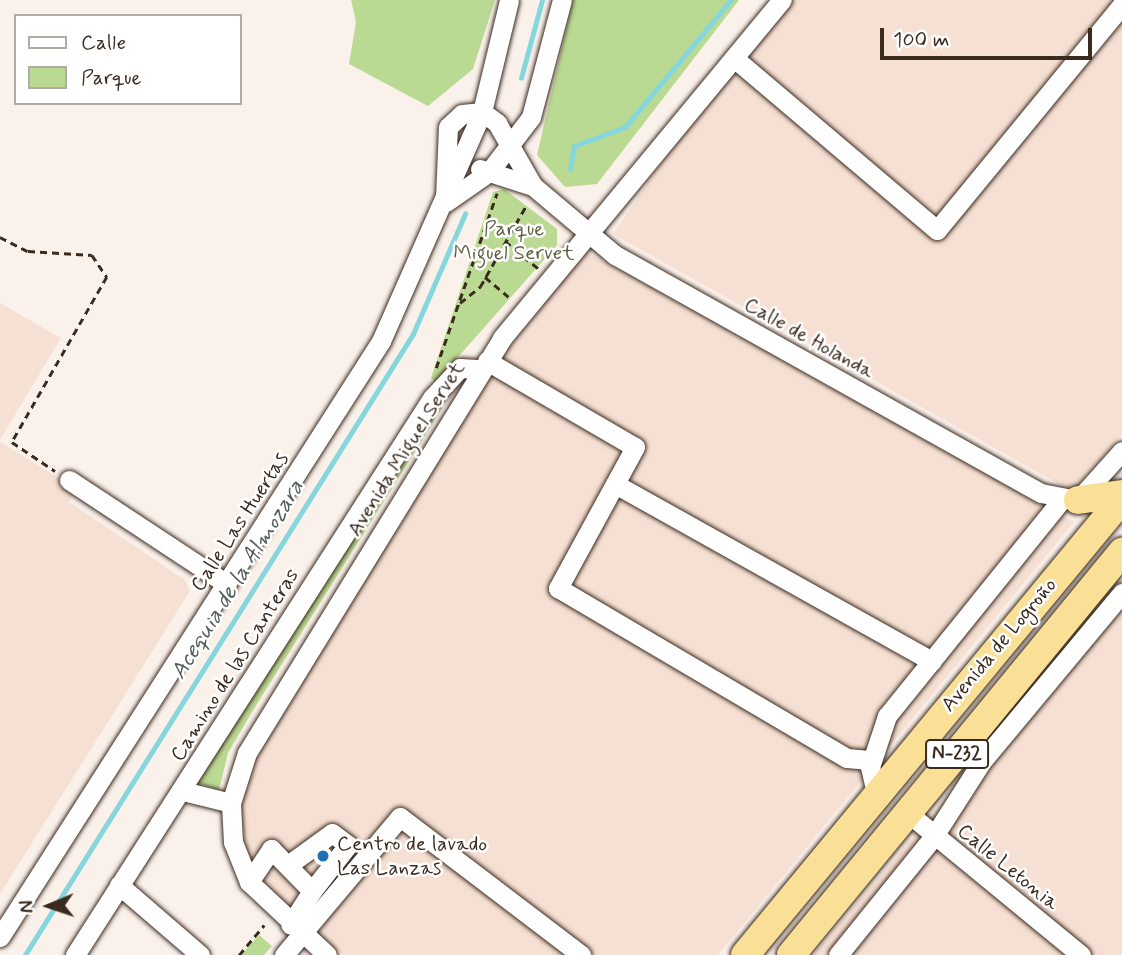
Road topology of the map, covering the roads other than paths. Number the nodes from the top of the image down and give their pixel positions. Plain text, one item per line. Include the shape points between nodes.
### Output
1 (509, 0) edge
2 (562, 0) edge
3 (782, 0) edge
4 (1122, 5) edge
5 (734, 58) junction
6 (487, 90) junction
7 (462, 114) junction
8 (498, 128) junction
9 (444, 144) junction
10 (462, 164) junction
11 (494, 179) junction
12 (530, 195) junction
13 (445, 203) junction
14 (591, 230) junction
15 (484, 365) junction
16 (1122, 451) edge
17 (69, 480) road end
18 (615, 484) junction
19 (1122, 494) edge
20 (1122, 499) edge
21 (1070, 500) junction
22 (1122, 552) edge
23 (227, 584) junction
24 (1122, 593) edge
25 (932, 661) junction
26 (1021, 695) junction
27 (872, 760) junction
28 (183, 791) junction
29 (876, 793) junction
30 (231, 803) junction
31 (908, 813) junction
32 (934, 836) junction
33 (288, 865) junction
34 (249, 882) junction
35 (119, 885) junction
36 (312, 891) junction
37 (296, 930) junction
38 (0, 937) edge
39 (75, 955) edge
40 (200, 955) edge
41 (284, 955) edge
42 (327, 955) edge
43 (581, 955) edge
44 (745, 955) edge
45 (791, 955) edge
46 (838, 955) edge
47 (1081, 955) edge

1 - 6 street
2 - 8 street via 538,103 524,128
3 - 5 street, Avenida Miguel Servet
4 - 5 street via 937,230
5 - 14 street, Avenida Miguel Servet
6 - 7 street
6 - 8 street
7 - 8 street
7 - 9 street via 448,127
8 - 10 street, Calle Las Huertas
8 - 11 street
8 - 12 street, Calle de Holanda
9 - 10 street
9 - 13 street
10 - 11 street, Calle de Holanda
10 - 13 street, Calle Las Huertas
11 - 12 street, Calle de Holanda
11 - 13 street
12 - 14 street, Calle de Holanda
13 - 23 street, Calle Las Huertas via 365,369
14 - 15 street, Avenida Miguel Servet
14 - 21 street, Calle de Holanda via 615,255
15 - 18 street via 635,447
15 - 28 street, Camino de las Canteras via 460,368 432,398
15 - 30 street, Avenida Miguel Servet via 258,731
16 - 21 street
17 - 23 street
18 - 25 street
18 - 27 street via 558,588 847,758
19 - 21 highway
20 - 29 highway, Avenida de Logroño / N-232
21 - 25 street
22 - 26 highway, Avenida de Logroño / N-232
23 - 38 street, Calle Las Huertas
24 - 26 street
25 - 27 street via 887,716
26 - 31 highway, Avenida de Logroño / N-232
26 - 32 street
27 - 29 street
28 - 30 street
28 - 35 street, Camino de las Canteras
29 - 44 highway, Avenida de Logroño / N-232
30 - 34 street, Avenida Miguel Servet via 233,842
31 - 32 street, Calle Letonia
31 - 45 highway, Avenida de Logroño / N-232
32 - 46 street
32 - 47 street, Calle Letonia
33 - 34 street via 271,849
33 - 36 street
33 - 36 street via 332,833 348,845
34 - 37 street, Avenida Miguel Servet
35 - 39 street, Camino de las Canteras
35 - 40 street
36 - 37 street
37 - 41 street
37 - 42 street, Avenida Miguel Servet
37 - 43 street via 400,817

